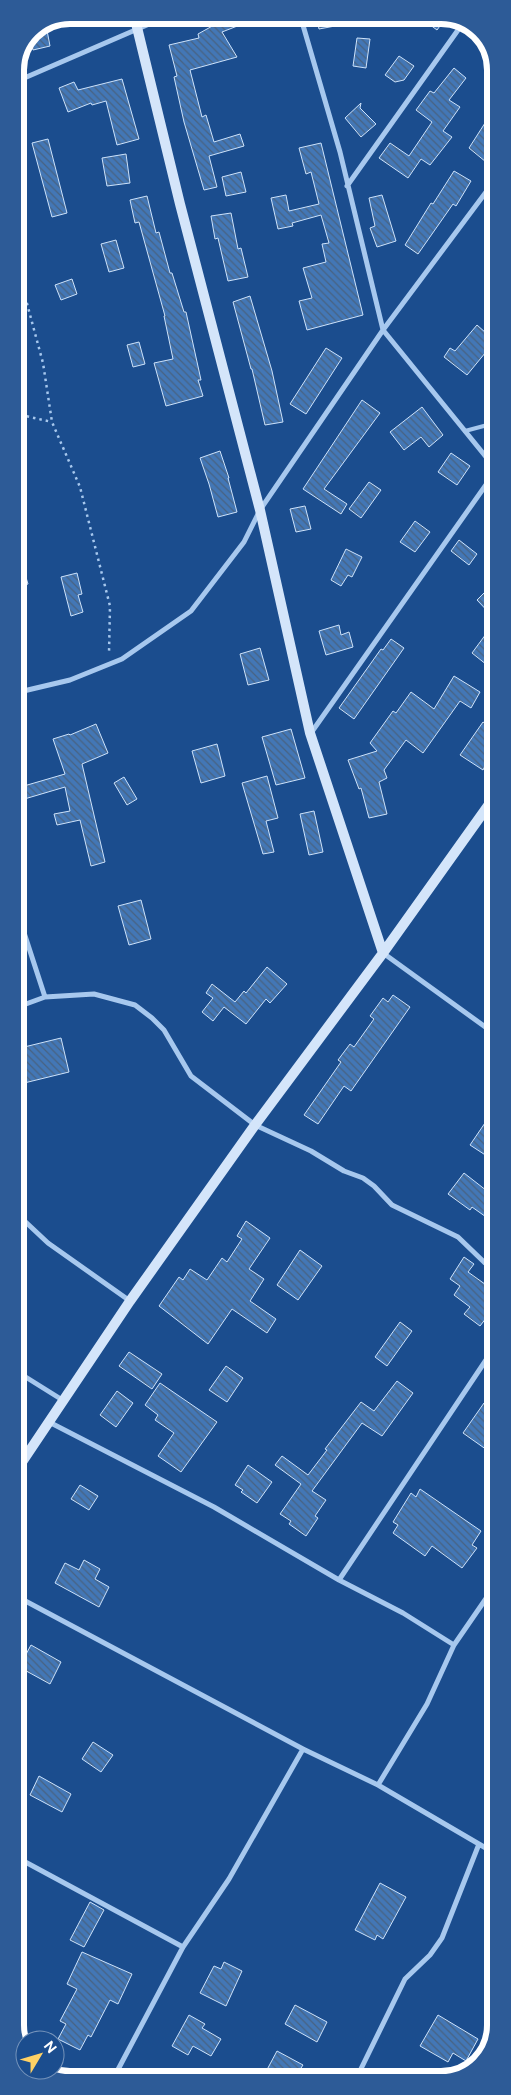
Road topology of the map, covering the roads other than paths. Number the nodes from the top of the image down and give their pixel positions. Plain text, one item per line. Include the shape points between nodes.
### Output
1 (136, 24) edge
2 (149, 24) edge
3 (303, 24) edge
4 (460, 27) edge
5 (137, 29) junction
6 (24, 78) edge
7 (348, 186) junction
8 (487, 191) edge
9 (383, 330) junction
10 (487, 425) edge
11 (465, 432) junction
12 (487, 458) edge
13 (487, 483) edge
14 (260, 510) junction
15 (24, 691) edge
16 (310, 733) junction
17 (487, 807) edge
18 (24, 933) edge
19 (382, 953) junction
20 (45, 997) junction
21 (24, 1005) edge
22 (487, 1028) edge
23 (255, 1125) junction
24 (24, 1221) edge
25 (487, 1264) edge
26 (130, 1301) junction
27 (487, 1359) edge
28 (24, 1376) edge
29 (64, 1401) junction
30 (49, 1422) junction
31 (24, 1459) edge
32 (339, 1580) junction
33 (487, 1597) edge
34 (24, 1600) edge
35 (454, 1645) junction
36 (303, 1749) junction
37 (378, 1785) junction
38 (479, 1844) junction
39 (487, 1849) edge
40 (24, 1861) edge
41 (183, 1947) junction
42 (118, 2071) edge
43 (360, 2071) edge

1 - 5 street
2 - 5 street
3 - 7 street
4 - 7 street
5 - 6 street
5 - 14 street
7 - 9 street
8 - 9 street
9 - 11 street
9 - 14 street
10 - 11 lane
11 - 12 street
13 - 16 street
14 - 15 street via 244,542 191,611 122,659 70,680
14 - 16 street
16 - 19 street
17 - 19 street
18 - 20 street
19 - 22 street
19 - 23 street
20 - 21 street
20 - 23 street via 94,994 135,1005 164,1030 191,1076
23 - 25 street via 363,1178 392,1204 458,1237
23 - 26 street
24 - 26 street via 48,1243
26 - 29 street
27 - 32 street
28 - 29 street
29 - 30 street
30 - 31 street
30 - 32 street via 214,1507
32 - 35 street via 403,1613
33 - 35 street
34 - 36 street
35 - 37 street via 427,1704
36 - 37 street
36 - 41 street via 229,1879
37 - 38 street
38 - 39 street
38 - 43 street via 442,1938 405,1978
40 - 41 street
41 - 42 street

